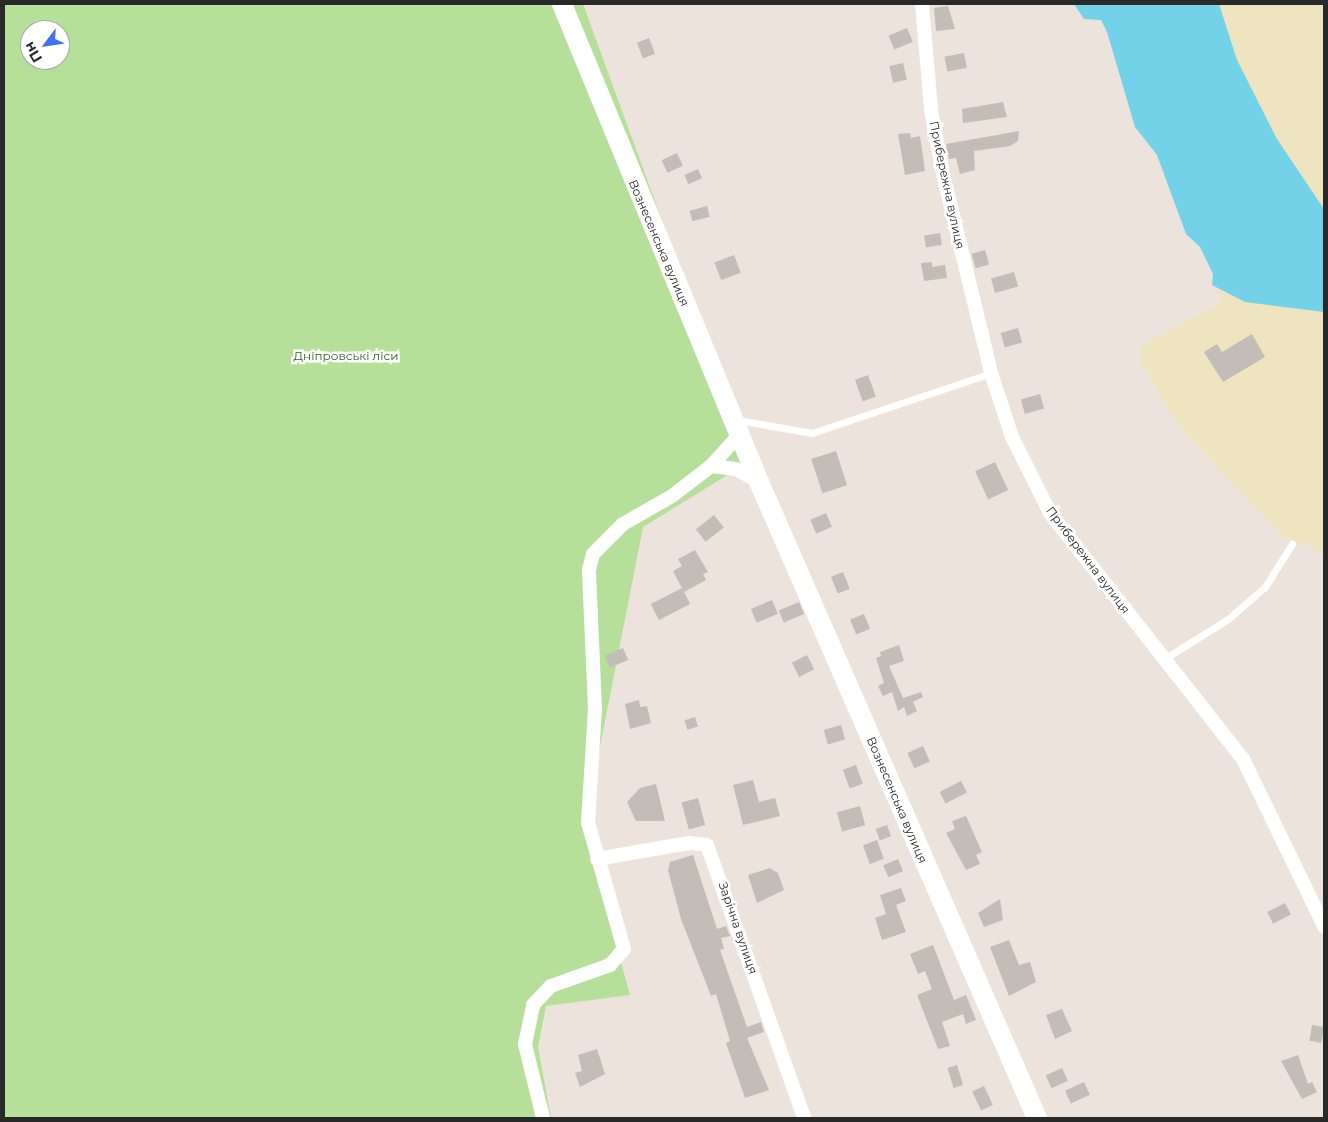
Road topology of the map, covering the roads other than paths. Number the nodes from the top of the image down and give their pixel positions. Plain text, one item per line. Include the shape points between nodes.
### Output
1 (562, 4) edge
2 (922, 4) edge
3 (991, 373) junction
4 (737, 427) junction
5 (711, 466) junction
6 (759, 482) junction
7 (1292, 544) dead end
8 (1164, 659) junction
9 (597, 859) junction
10 (1324, 926) edge
11 (543, 1118) edge
12 (804, 1118) edge
13 (1037, 1118) edge

1 - 4 main road, Вознесенська вулиця
2 - 3 street, Прибережна вулиця via 931,110 943,174
3 - 4 lane via 812,433
3 - 8 street, Прибережна вулиця via 1012,437 1050,513
4 - 5 street
4 - 6 main road, Вознесенська вулиця
5 - 6 street via 736,470
5 - 9 street via 672,496 623,524 593,554 589,570 595,709 588,824
6 - 13 main road, Вознесенська вулиця
7 - 8 lane via 1265,587 1228,620
8 - 10 street, Прибережна вулиця via 1243,759
9 - 11 street via 624,949 620,958 551,986 533,1005 525,1044
9 - 12 street, Зарічна вулиця via 688,843 707,846

